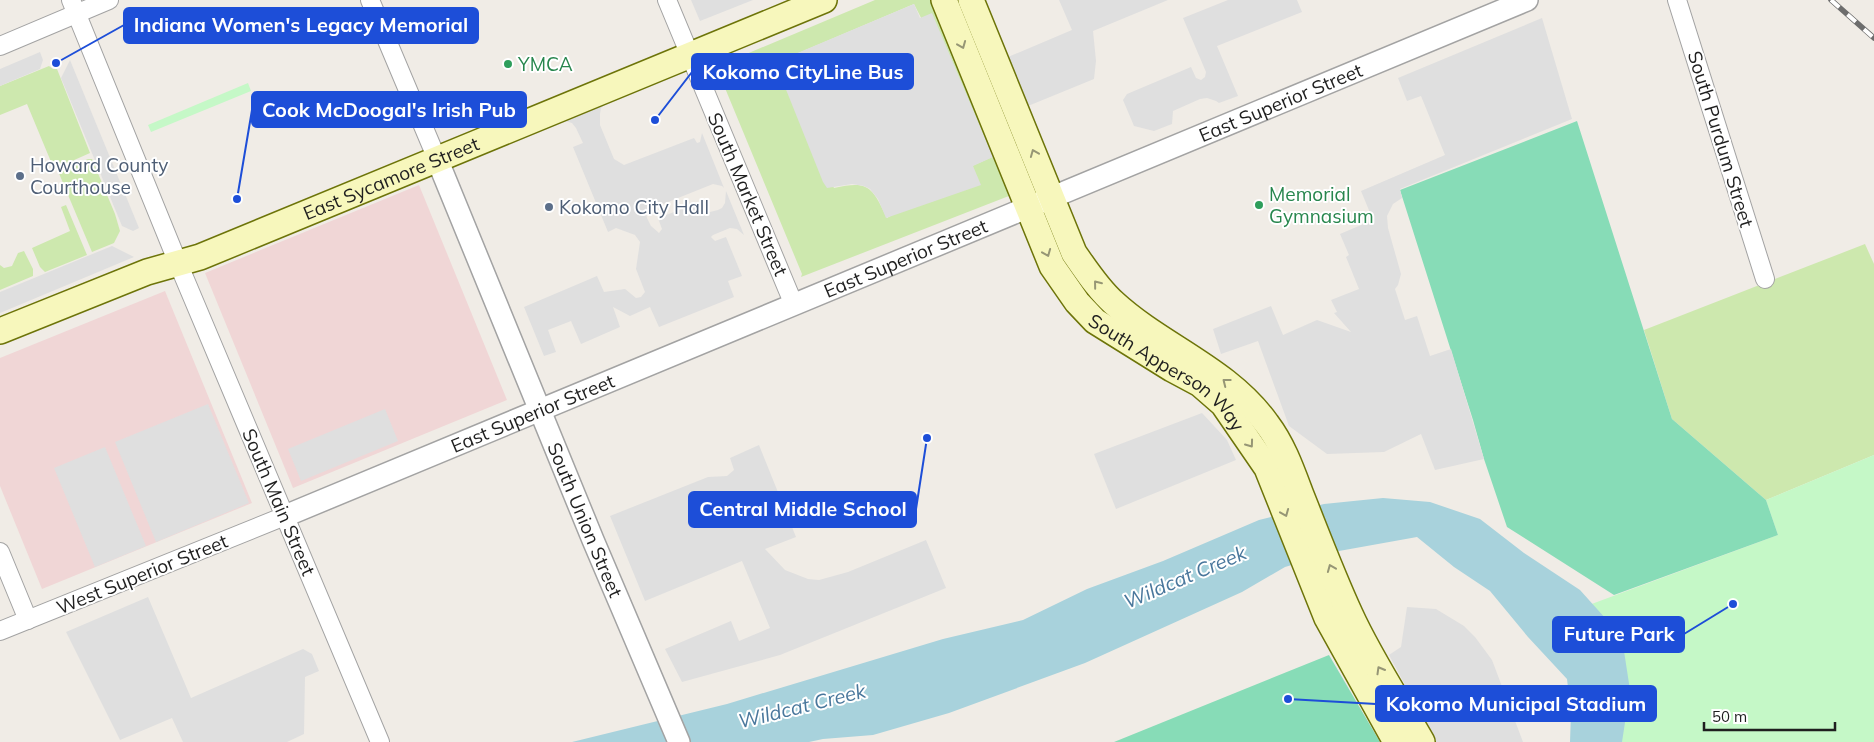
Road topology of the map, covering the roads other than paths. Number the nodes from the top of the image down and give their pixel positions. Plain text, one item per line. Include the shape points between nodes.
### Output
1 (108, 0) edge
2 (370, 0) edge
3 (667, 0) edge
4 (824, 0) edge
5 (944, 0) edge
6 (971, 0) edge
7 (1527, 0) edge
8 (1677, 0) edge
9 (74, 7) edge
10 (0, 46) edge
11 (690, 56) junction
12 (437, 159) junction
13 (1052, 198) junction
14 (1029, 208) junction
15 (178, 263) junction
16 (1765, 279) dead end
17 (794, 305) junction
18 (0, 331) edge
19 (540, 410) junction
20 (1277, 464) junction
21 (285, 516) junction
22 (0, 552) edge
23 (1338, 615) junction
24 (28, 620) junction
25 (0, 631) edge
26 (380, 742) edge
27 (679, 742) edge
28 (1396, 742) edge
29 (1422, 742) edge

1 - 9 street
2 - 12 street
3 - 11 street, South Market Street
4 - 11 main road, East Sycamore Street
5 -> 14 main road, South Apperson Way
13 -> 6 main road, South Apperson Way
7 - 13 street, East Superior Street
8 - 16 street, South Purdum Street
9 - 10 street
9 - 15 street, South Main Street
11 - 12 main road, East Sycamore Street
11 - 17 street, South Market Street
12 - 15 main road, East Sycamore Street via 200,257
12 - 19 street, South Union Street
13 - 14 street, East Superior Street
20 -> 13 main road, South Apperson Way via 1268,424 1246,398 1210,369 1114,303 1096,284 1074,253
14 - 17 street, East Superior Street
14 -> 20 main road, South Apperson Way via 1052,266 1095,321 1200,384 1216,397
15 - 18 main road, East Sycamore Street via 147,272
15 - 21 street, South Main Street
17 - 19 street, East Superior Street
19 - 21 street, East Superior Street
19 - 27 street, South Union Street
20 - 23 main road, South Apperson Way
21 - 24 street, West Superior Street
21 - 26 street, South Main Street
22 - 24 street
23 - 28 main road, South Apperson Way
29 -> 23 main road, South Apperson Way
24 - 25 street, West Superior Street

